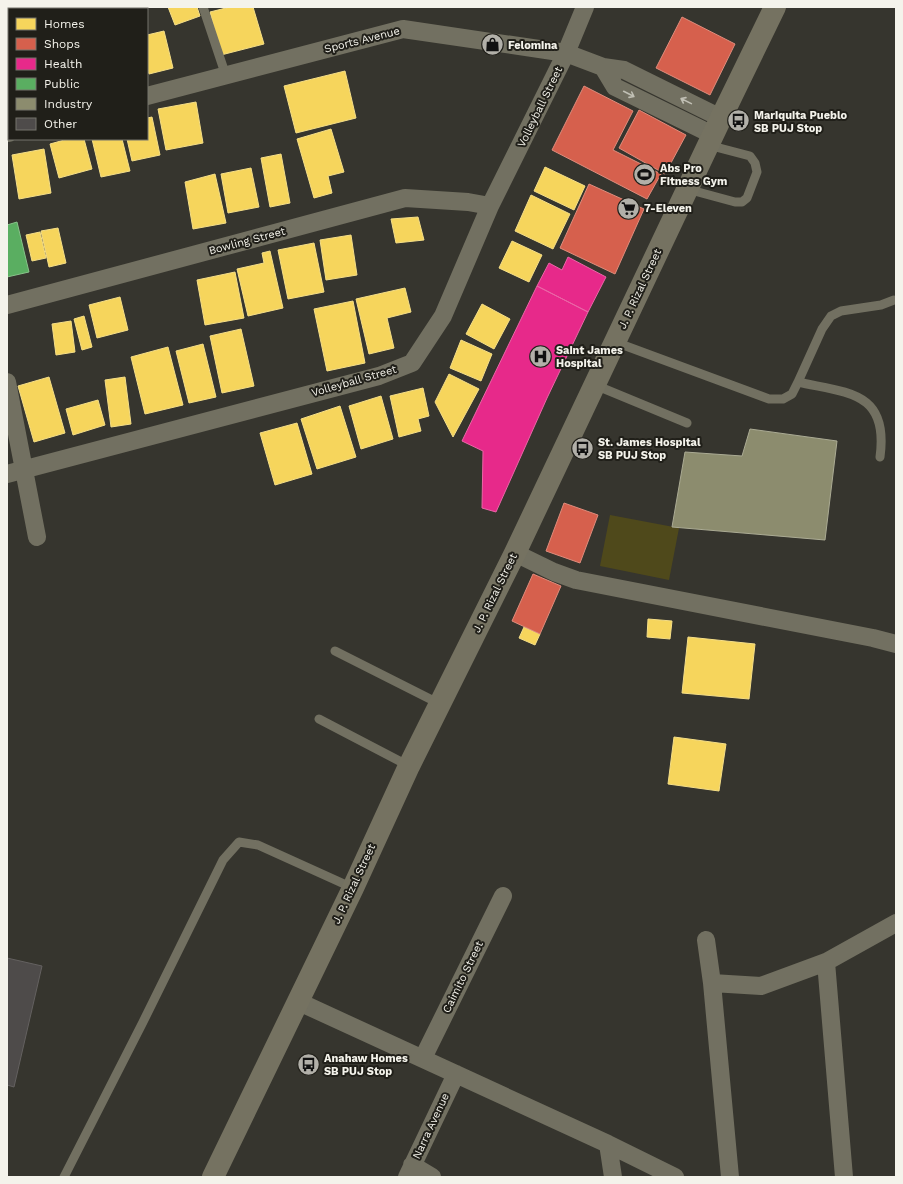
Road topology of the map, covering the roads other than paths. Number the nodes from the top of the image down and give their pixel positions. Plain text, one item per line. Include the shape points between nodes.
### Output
1 (203, 7) edge
2 (584, 7) edge
3 (775, 7) edge
4 (566, 53) junction
5 (226, 76) junction
6 (148, 96) edge
7 (714, 133) junction
8 (687, 189) junction
9 (490, 206) junction
10 (894, 300) dead end
11 (7, 305) edge
12 (615, 342) junction
13 (7, 382) edge
14 (798, 382) junction
15 (595, 385) junction
16 (687, 423) dead end
17 (880, 457) dead end
18 (15, 471) edge
19 (37, 537) dead end
20 (515, 553) junction
21 (896, 644) edge
22 (335, 651) dead end
23 (440, 704) junction
24 (319, 718) dead end
25 (409, 766) junction
26 (354, 888) junction
27 (503, 896) dead end
28 (896, 923) edge
29 (706, 940) dead end
30 (826, 962) junction
31 (712, 983) junction
32 (299, 1002) junction
33 (423, 1058) junction
34 (456, 1074) junction
35 (608, 1144) junction
36 (410, 1171) edge
37 (64, 1177) edge
38 (213, 1177) edge
39 (432, 1177) edge
40 (613, 1177) edge
41 (675, 1177) edge
42 (730, 1177) edge
43 (844, 1177) edge

1 - 5 lane
2 - 4 street, Volleyball Street
3 - 7 main road, J. P. Rizal Street
4 - 5 street, Sports Avenue via 403,29
4 - 7 street, Sports Avenue via 603,67 624,70
4 - 9 street, Volleyball Street
5 - 6 street, Sports Avenue
7 - 8 main road, J. P. Rizal Street
7 - 8 lane via 750,156 756,163 757,172 748,198 742,202 735,202
8 - 12 main road, J. P. Rizal Street
9 - 11 street, Bowling Street via 405,198
9 - 18 street, Volleyball Street via 443,316 412,363 379,376
10 - 14 lane via 881,305 841,311 831,316 822,329
12 - 14 lane via 769,399 783,399 792,394
12 - 15 main road, J. P. Rizal Street
13 - 18 street
14 - 17 lane via 848,392 862,399 874,410 880,422
15 - 16 lane
15 - 20 main road, J. P. Rizal Street
18 - 19 street
20 - 21 street via 576,580
20 - 23 main road, J. P. Rizal Street
22 - 23 lane
23 - 25 main road, J. P. Rizal Street
24 - 25 lane
25 - 26 main road, J. P. Rizal Street
26 - 32 main road, J. P. Rizal Street
26 - 37 lane via 258,846 239,842 223,860
27 - 33 street, Caimito Street
28 - 30 street
29 - 31 street
30 - 31 street via 761,986
30 - 43 street
31 - 42 street
32 - 33 street
32 - 38 main road, J. P. Rizal Street
33 - 34 street
34 - 35 street
34 - 36 street, Narra Avenue
35 - 40 street
35 - 41 street
36 - 39 street

